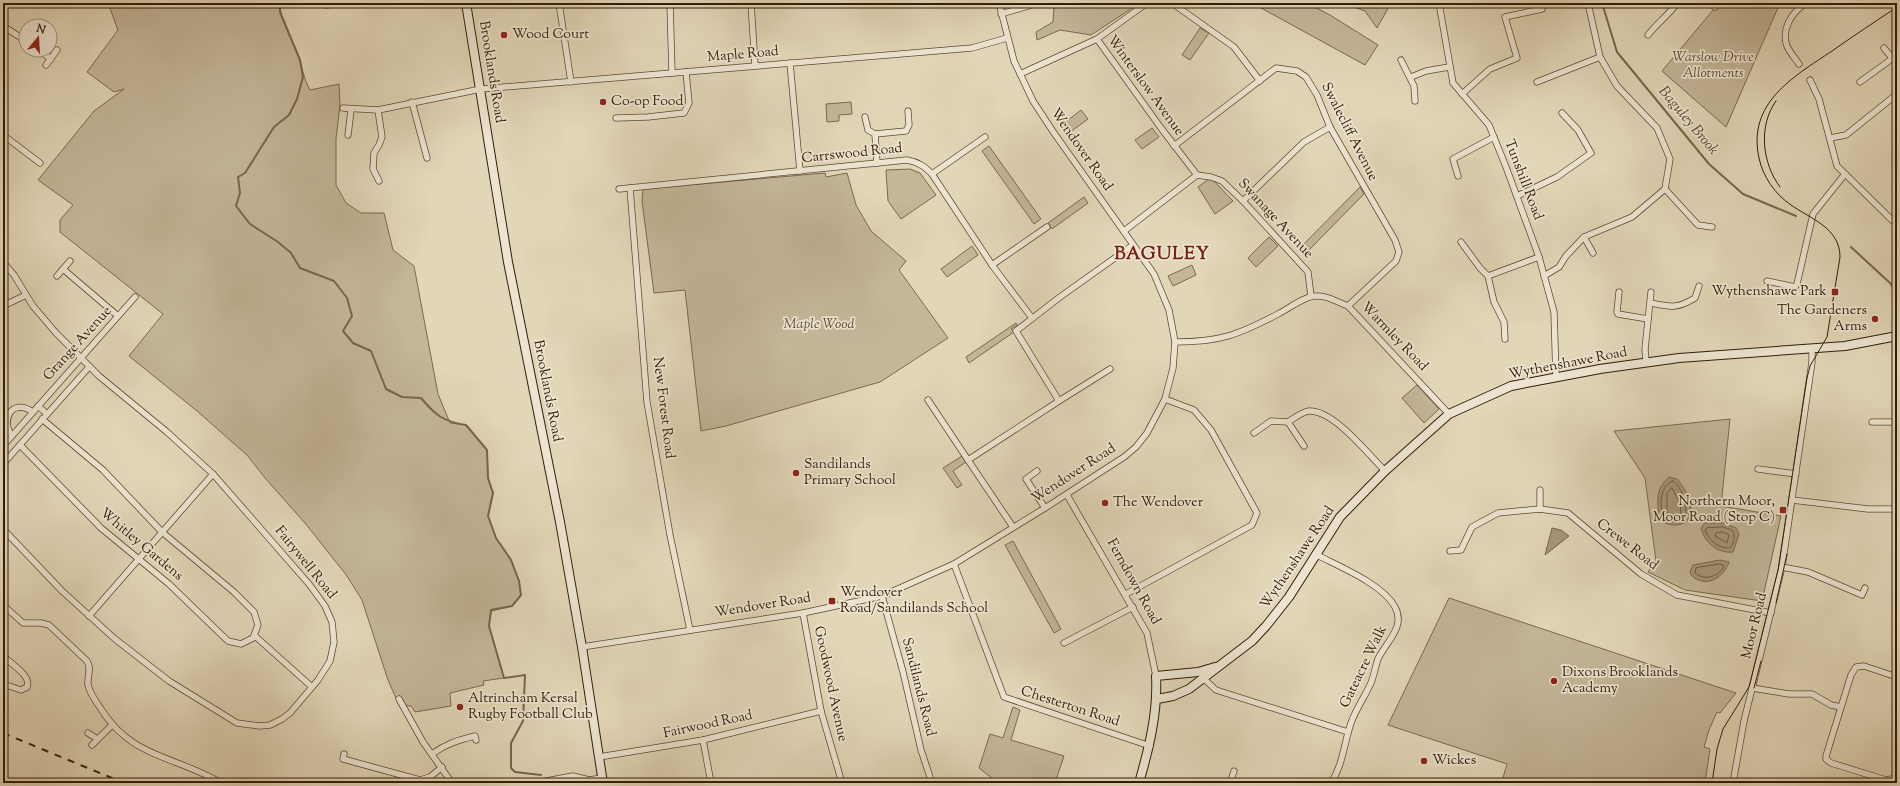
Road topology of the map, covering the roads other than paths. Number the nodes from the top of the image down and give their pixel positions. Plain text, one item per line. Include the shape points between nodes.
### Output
1 (466, 3) edge
2 (559, 3) edge
3 (670, 3) edge
4 (751, 3) edge
5 (999, 3) edge
6 (1038, 3) edge
7 (1147, 3) edge
8 (1172, 3) edge
9 (1439, 3) edge
10 (1588, 3) edge
11 (1678, 3) edge
12 (1710, 3) edge
13 (1806, 3) edge
14 (1715, 7) dead end
15 (1542, 9) dead end
16 (1001, 14) junction
17 (3, 26) edge
18 (1648, 35) dead end
19 (18, 36) edge
20 (1007, 38) junction
21 (1096, 39) junction
22 (1884, 48) dead end
23 (1600, 57) junction
24 (1892, 58) junction
25 (51, 59) edge
26 (1401, 60) dead end
27 (790, 63) junction
28 (1799, 64) dead end
29 (1897, 64) edge
30 (46, 65) dead end
31 (755, 65) junction
32 (1449, 67) junction
33 (686, 72) junction
34 (672, 73) junction
35 (1020, 74) junction
36 (1411, 77) junction
37 (1810, 80) dead end
38 (1260, 81) junction
39 (571, 82) junction
40 (1537, 82) dead end
41 (1860, 82) dead end
42 (481, 89) junction
43 (1462, 94) junction
44 (1897, 94) edge
45 (1414, 101) dead end
46 (412, 102) junction
47 (343, 108) dead end
48 (351, 110) junction
49 (378, 110) junction
50 (908, 111) dead end
51 (1562, 113) dead end
52 (866, 117) dead end
53 (616, 118) dead end
54 (1330, 127) junction
55 (3, 134) edge
56 (874, 134) junction
57 (348, 135) dead end
58 (985, 137) dead end
59 (1494, 137) junction
60 (1830, 138) junction
61 (1174, 146) junction
62 (427, 158) dead end
63 (40, 163) dead end
64 (876, 163) junction
65 (800, 171) junction
66 (932, 174) junction
67 (1845, 174) junction
68 (1197, 175) junction
69 (1458, 176) dead end
70 (379, 181) dead end
71 (630, 188) junction
72 (619, 189) dead end
73 (1665, 189) junction
74 (1517, 196) junction
75 (1244, 201) junction
76 (1897, 226) edge
77 (1047, 227) dead end
78 (1712, 227) dead end
79 (1124, 231) junction
80 (1584, 237) junction
81 (1461, 242) dead end
82 (1133, 245) junction
83 (1593, 253) dead end
84 (1539, 258) junction
85 (70, 261) dead end
86 (3, 262) edge
87 (992, 265) junction
88 (63, 269) junction
89 (57, 276) dead end
90 (1488, 276) junction
91 (1544, 276) junction
92 (1767, 281) dead end
93 (1699, 286) dead end
94 (1619, 292) dead end
95 (1652, 292) dead end
96 (26, 295) junction
97 (1311, 296) junction
98 (135, 297) dead end
99 (1651, 303) junction
100 (3, 306) edge
101 (1348, 306) junction
102 (118, 316) junction
103 (1032, 318) junction
104 (1648, 319) junction
105 (1897, 336) edge
106 (1505, 339) dead end
107 (1175, 342) junction
108 (1812, 348) junction
109 (81, 358) junction
110 (1646, 362) junction
111 (89, 367) junction
112 (1110, 369) dead end
113 (1556, 377) junction
114 (1165, 399) junction
115 (928, 400) dead end
116 (1058, 401) junction
117 (38, 406) junction
118 (33, 412) junction
119 (47, 414) junction
120 (1449, 414) junction
121 (42, 419) junction
122 (1288, 422) junction
123 (1872, 422) dead end
124 (1897, 422) edge
125 (1254, 433) dead end
126 (10, 438) junction
127 (3, 446) edge
128 (18, 446) junction
129 (1304, 446) dead end
130 (968, 460) junction
131 (3, 464) edge
132 (1758, 469) dead end
133 (1037, 471) dead end
134 (1385, 471) junction
135 (213, 474) junction
136 (1796, 474) junction
137 (1540, 490) dead end
138 (1067, 495) junction
139 (1792, 500) junction
140 (1045, 508) junction
141 (1540, 509) junction
142 (1897, 509) edge
143 (1013, 527) junction
144 (3, 529) edge
145 (162, 532) junction
146 (1450, 551) dead end
147 (1315, 554) junction
148 (138, 559) junction
149 (954, 564) junction
150 (1782, 567) junction
151 (1865, 588) dead end
152 (1126, 594) junction
153 (882, 596) junction
154 (3, 605) edge
155 (1133, 607) junction
156 (803, 613) junction
157 (1770, 613) junction
158 (89, 616) junction
159 (690, 630) junction
160 (255, 636) junction
161 (1064, 643) dead end
162 (582, 647) junction
163 (3, 656) edge
164 (1156, 676) junction
165 (1201, 676) junction
166 (1897, 677) edge
167 (3, 684) edge
168 (312, 687) junction
169 (1752, 688) junction
170 (399, 699) dead end
171 (1157, 699) junction
172 (1841, 707) junction
173 (821, 711) junction
174 (112, 725) junction
175 (88, 732) dead end
176 (1348, 732) junction
177 (96, 738) junction
178 (476, 740) dead end
179 (703, 740) junction
180 (92, 745) dead end
181 (1150, 746) junction
182 (344, 754) dead end
183 (432, 754) junction
184 (598, 757) junction
185 (442, 767) junction
186 (1234, 771) dead end
187 (1897, 778) edge
188 (546, 781) dead end
189 (602, 781) edge
190 (221, 783) edge
191 (452, 783) edge
192 (711, 783) edge
193 (842, 783) edge
194 (932, 783) edge
195 (1139, 783) edge
196 (1230, 783) edge
197 (1331, 783) edge
198 (1733, 783) edge

1 - 42 main road, Brooklands Road
2 - 39 street
3 - 34 street
4 - 31 street
5 - 16 street, Wendover Road
6 - 16 street
7 - 21 street
8 - 38 street via 1234,47
9 - 32 street, Tunshill Road
10 - 23 street
11 - 18 street
12 - 14 street
13 - 28 street via 1791,16 1786,31 1787,46
15 - 43 street via 1505,17 1517,58 1490,69
16 - 20 street, Wendover Road
17 - 19 street
20 - 27 street, Maple Road via 972,48
20 - 35 street, Wendover Road
21 - 35 street, Winterslow Avenue
21 - 61 street, Winterslow Avenue
22 - 24 street
23 - 40 street
23 - 73 street via 1617,86 1657,128 1670,159
24 - 29 street
24 - 41 street
25 - 30 street
26 - 36 street
27 - 31 street, Maple Road
27 - 65 street
31 - 33 street, Maple Road
32 - 36 street
32 - 43 street, Tunshill Road via 1453,83
33 - 34 street, Maple Road
33 - 53 street via 689,104 684,112
34 - 39 street, Maple Road
35 - 79 street, Wendover Road via 1033,101 1054,133
36 - 45 street via 1416,93
37 - 60 street via 1819,99
38 - 54 street, Swalecliff Avenue via 1276,68 1297,71 1306,77 1317,95
38 - 61 street, Swalecliff Avenue
39 - 42 street, Maple Road
42 - 46 street, Maple Road
42 - 162 main road, Brooklands Road via 508,262
43 - 59 street, Tunshill Road via 1489,125
44 - 60 street via 1846,135
46 - 49 street, Maple Road
46 - 62 street
47 - 48 street, Maple Road
48 - 49 street, Maple Road
48 - 57 street
49 - 70 street via 382,137 374,152 373,169
50 - 56 street via 909,125 906,132
51 - 74 street via 1578,130 1591,153 1557,177
52 - 56 street via 868,130
54 - 75 street via 1304,142
54 - 101 street, Swalecliff Avenue via 1400,252 1396,261
55 - 63 street
56 - 64 street
58 - 66 street
59 - 69 street via 1453,160
59 - 74 street, Tunshill Road
60 - 67 street via 1837,166
61 - 68 street, Winterslow Avenue
64 - 65 street, Carrswood Road
64 - 66 street, Carrswood Road via 916,161
65 - 71 street, Carrswood Road
66 - 87 street, Carrswood Road
67 - 76 street
67 - 92 street via 1812,214 1795,287
68 - 75 street, Swanage Avenue via 1222,181
68 - 79 street
71 - 72 street, Carrswood Road
71 - 159 street, New Forest Road via 648,402 670,535
73 - 78 street via 1698,225
73 - 80 street via 1632,217
74 - 84 street, Tunshill Road
75 - 97 street, Swanage Avenue via 1308,272
77 - 87 street
79 - 82 street, Wendover Road
80 - 83 street
80 - 91 street via 1559,267
81 - 90 street
82 - 103 street
82 - 107 street, Wendover Road via 1154,274 1162,291 1169,310
84 - 90 street
84 - 91 street, Tunshill Road
85 - 88 street
86 - 96 street, Fairywell Road
87 - 103 street, Carrswood Road
88 - 89 street
88 - 102 street
90 - 106 street via 1494,302 1504,322
91 - 113 street, Tunshill Road via 1554,312
93 - 99 street via 1695,298 1682,306 1667,307
94 - 104 street via 1618,314
95 - 99 street
96 - 100 street
96 - 109 street, Fairywell Road via 46,322
97 - 101 street, Warmley Road via 1328,298
97 - 107 street via 1237,334 1202,342
98 - 102 street, Grange Avenue
99 - 104 street
101 - 120 street, Warmley Road
102 - 109 street, Grange Avenue
103 - 116 street via 1016,331
104 - 110 street
105 - 108 main road, Wythenshawe Road via 1845,346
107 - 114 street, Wendover Road via 1173,368
108 - 110 main road, Wythenshawe Road
108 - 136 street, Moor Road
109 - 111 street, Fairywell Road
109 - 117 street, Grange Avenue
110 - 113 main road, Wythenshawe Road
111 - 119 street, Grange Avenue
111 - 135 street, Fairywell Road via 178,441
112 - 116 street
113 - 120 main road, Wythenshawe Road via 1511,386
114 - 138 street, Wendover Road via 1153,423 1136,447 1108,469
114 - 152 street via 1194,410 1211,430 1257,514 1252,525
115 - 130 street
116 - 130 street
117 - 118 street, Grange Avenue
117 - 119 street
118 - 126 street, Grange Avenue
118 - 126 street via 21,407 9,411 5,418 5,426
119 - 121 street, Grange Avenue
120 - 134 main road, Wythenshawe Road
121 - 128 street, Grange Avenue
121 - 145 street, Whitley Gardens via 103,470
122 - 125 street via 1271,421
122 - 129 street
122 - 134 street via 1309,411 1326,414
123 - 124 street
126 - 127 street, Grange Avenue
126 - 128 street
128 - 131 street, Grange Avenue
128 - 148 street, Whitley Gardens via 90,517
130 - 143 street
132 - 136 street
133 - 140 street via 1026,478
134 - 147 main road, Wythenshawe Road via 1340,517
135 - 145 street
135 - 168 street, Fairywell Road via 284,554 328,611 334,631 333,651 327,667
136 - 139 street, Moor Road
137 - 141 street
138 - 140 street, Wendover Road
138 - 152 street, Ferndown Road
139 - 142 street via 1868,509
139 - 150 street, Moor Road
140 - 143 street, Wendover Road
141 - 146 street, Crewe Road via 1498,513 1472,527 1461,550
141 - 157 street, Crewe Road via 1568,513 1641,574 1677,595
143 - 149 street, Wendover Road
144 - 158 street, Fairywell Road
145 - 148 street
145 - 160 street, Whitley Gardens via 217,577 254,612 258,623
147 - 165 main road, Wythenshawe Road via 1289,597 1266,626 1239,651
147 - 176 street, Gateacre Walk via 1372,584 1395,606 1399,616 1396,630 1381,654
148 - 158 street
148 - 160 street, Whitley Gardens via 175,589 228,641 243,644
149 - 153 street, Wendover Road
149 - 181 street, Chesterton Road via 1004,698
150 - 151 street via 1808,572 1862,595
150 - 157 street, Moor Road
152 - 155 street, Ferndown Road
153 - 156 street, Wendover Road
153 - 194 street, Sandilands Road via 921,750
154 - 174 street via 23,623 41,622 49,625 87,661 90,691
155 - 161 street
155 - 164 street, Ferndown Road via 1147,633
156 - 159 street, Wendover Road
156 - 173 street, Goodwood Avenue
157 - 169 street, Moor Road
158 - 168 street, Fairywell Road via 169,681 243,725 265,726 278,721 290,713
159 - 162 street, Wendover Road
160 - 168 street
162 - 184 main road, Brooklands Road
163 - 167 street via 27,677 29,683 27,688 21,690
164 - 165 main road
164 - 171 main road, Ferndown Road
165 - 171 main road, Wythenshawe Road via 1189,689
165 - 176 street via 1216,690
166 - 172 street via 1864,666 1856,667
169 - 172 street via 1789,694 1812,694 1831,705
169 - 198 street, Moor Road
170 - 183 street
171 - 181 main road, Ferndown Road
172 - 187 street via 1826,756 1828,761 1886,780
173 - 179 street, Fairwood Road
173 - 193 street, Goodwood Avenue
174 - 177 street
174 - 190 street via 144,750 201,772
175 - 177 street
176 - 197 street, Gateacre Walk via 1337,774
177 - 180 street
178 - 183 street via 475,736 456,741
179 - 184 street, Fairwood Road
179 - 192 street
181 - 195 main road, Ferndown Road
182 - 185 street via 343,759 420,780 430,777
183 - 185 street
184 - 189 main road, Brooklands Road
185 - 191 street
186 - 196 street
188 - 189 street via 573,776

